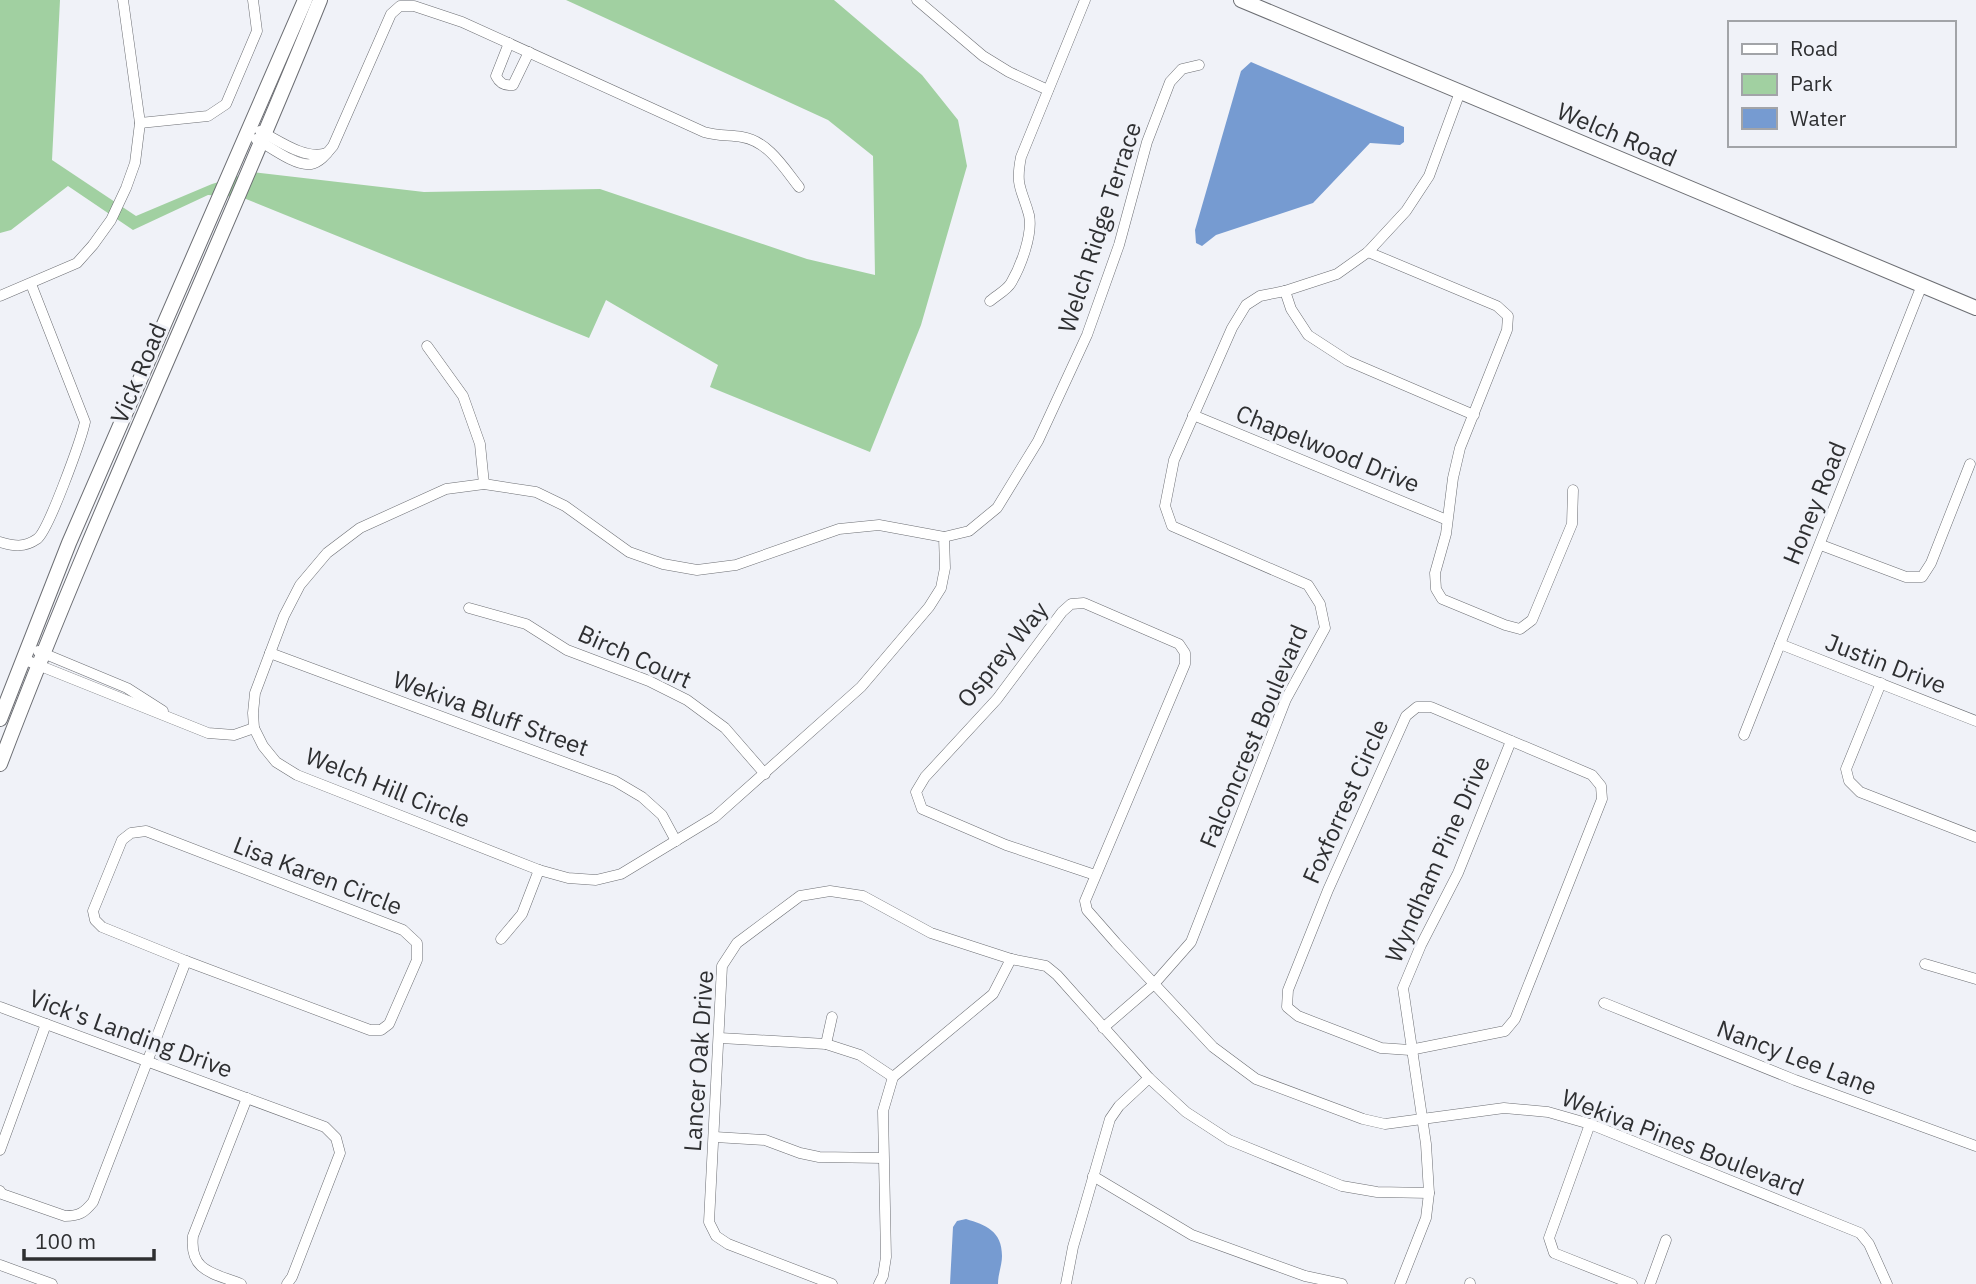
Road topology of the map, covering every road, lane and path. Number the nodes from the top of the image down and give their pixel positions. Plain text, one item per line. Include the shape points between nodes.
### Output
1 (123, 0) edge
2 (253, 0) edge
3 (305, 0) edge
4 (320, 0) edge
5 (918, 0) edge
6 (1085, 0) edge
7 (1241, 0) edge
8 (509, 43) junction
9 (529, 52) junction
10 (1199, 65) dead end
11 (1048, 90) junction
12 (1460, 92) junction
13 (140, 123) junction
14 (248, 130) junction
15 (262, 138) junction
16 (303, 151) junction
17 (327, 153) junction
18 (299, 162) junction
19 (799, 187) dead end
20 (1368, 252) junction
21 (31, 284) junction
22 (1922, 285) junction
23 (1285, 290) junction
24 (0, 296) edge
25 (990, 301) dead end
26 (1976, 308) edge
27 (427, 346) dead end
28 (1193, 415) junction
29 (1474, 415) junction
30 (1970, 464) dead end
31 (484, 484) junction
32 (1573, 491) dead end
33 (1447, 520) junction
34 (944, 537) junction
35 (0, 542) edge
36 (1821, 545) junction
37 (468, 608) dead end
38 (1780, 645) junction
39 (270, 653) junction
40 (33, 656) junction
41 (1881, 683) junction
42 (0, 719) edge
43 (1976, 721) edge
44 (254, 729) junction
45 (1744, 735) dead end
46 (1511, 741) junction
47 (0, 764) edge
48 (765, 774) junction
49 (1976, 837) edge
50 (676, 841) junction
51 (539, 870) junction
52 (1095, 875) junction
53 (501, 939) dead end
54 (1116, 943) joint
55 (1011, 959) junction
56 (186, 961) junction
57 (1925, 964) dead end
58 (1976, 979) edge
59 (1154, 984) junction
60 (1604, 1003) dead end
61 (0, 1007) edge
62 (832, 1017) dead end
63 (46, 1024) junction
64 (1103, 1028) junction
65 (720, 1038) junction
66 (826, 1044) junction
67 (1410, 1049) junction
68 (147, 1061) junction
69 (893, 1077) junction
70 (1149, 1078) junction
71 (247, 1098) junction
72 (1421, 1120) junction
73 (1590, 1124) junction
74 (715, 1137) junction
75 (1976, 1146) edge
76 (0, 1150) edge
77 (883, 1158) junction
78 (1093, 1176) junction
79 (0, 1191) edge
80 (1429, 1193) junction
81 (1667, 1240) dead end
82 (0, 1265) edge
83 (1069, 1283) edge
84 (52, 1284) edge
85 (241, 1284) edge
86 (288, 1284) edge
87 (832, 1284) edge
88 (879, 1284) edge
89 (1342, 1284) edge
90 (1399, 1284) edge
91 (1632, 1284) edge
92 (1650, 1284) edge
93 (1887, 1284) edge

1 - 13 street
2 - 13 street via 257,31 226,104 208,116
3 - 14 street, Vick Road
4 - 15 street, Vick Road
5 - 11 street via 983,56
6 - 11 street
7 - 12 street, Welch Road
8 - 9 street
8 - 9 street via 496,76 498,82 513,85
8 - 17 street via 462,22 400,6 391,14
9 - 19 street via 704,132 754,141 767,149
10 - 34 street, Welch Ridge Terrace via 1182,69 1170,82 1087,335 1038,441 997,508 969,531
11 - 25 street via 1017,175 1031,228 1027,243 1010,285
12 - 20 street, Falconcrest Boulevard via 1429,176 1406,211
12 - 22 street, Welch Road
13 - 21 street via 135,163 110,220 77,262
14 - 15 street
14 - 40 street, Vick Road via 75,531
15 - 16 street
15 - 18 street via 270,149
15 - 40 street, Vick Road
16 - 17 street
16 - 18 street
17 - 18 street via 311,164
20 - 23 street, Falconcrest Boulevard via 1337,274
20 - 29 street via 1497,306 1508,316 1507,330
21 - 24 street
21 - 35 street via 85,422 40,538 22,547
22 - 26 street, Welch Road
22 - 36 street, Honey Road
23 - 28 street, Falconcrest Boulevard via 1260,296 1246,306
23 - 29 street via 1308,335 1348,361
27 - 31 street via 463,396 480,444
28 - 33 street, Chapelwood Drive
28 - 59 street, Falconcrest Boulevard via 1174,460 1165,506 1172,526 1308,584 1320,604 1325,628 1286,699 1191,942
29 - 33 street via 1460,448
30 - 36 street via 1922,577 1906,577
31 - 34 street via 536,492 565,506 629,552 663,565 697,570 736,565 839,529 879,525
31 - 39 street via 446,489 360,528 327,554 300,585
32 - 33 street via 1572,524 1532,620 1520,629 1442,599 1435,573
34 - 48 street, Welch Hill Circle via 943,578 929,607 861,687
36 - 38 street, Honey Road
37 - 48 street, Birch Court via 526,624 567,650 687,699 725,728
38 - 41 street, Justin Drive
38 - 45 street, Honey Road
39 - 44 street via 255,693
39 - 50 street, Wekiva Bluff Street via 615,781 662,815
40 - 42 street, Vick Road
40 - 44 street via 208,733 234,735
40 - 47 street, Vick Road
41 - 43 street, Justin Drive
41 - 49 street via 1846,769 1850,781 1860,792
44 - 51 street, Welch Hill Circle via 276,762 297,775
46 - 67 street, Wyndham Pine Drive via 1458,873 1403,988
46 - 67 street, Foxforrest Circle via 1592,775 1601,786 1602,799 1515,1019 1505,1031
46 - 67 street, Foxforrest Circle via 1431,707 1417,707 1406,716 1288,990 1287,1007 1297,1016 1381,1048
48 - 50 street, Welch Hill Circle via 715,817
50 - 51 street, Welch Hill Circle via 621,874 596,880
51 - 53 street via 522,915
52 - 52 street, Osprey Way via 1185,664 1185,653 1179,644 1084,603 1071,604 1062,612 997,699 916,792 922,809 1006,845
52 - 54 street, Osprey Way via 1085,901 1087,911
54 - 59 street, Wekiva Pines Boulevard
55 - 64 street, Lancer Oak Drive via 1045,966 1057,975
55 - 65 street, Lancer Oak Drive via 931,933 863,896 830,891 800,896 737,943 722,965
55 - 69 street via 993,994
56 - 56 street, Lisa Karen Circle via 102,927 95,920 93,911 122,840 131,833 146,831 403,930 416,943 417,960 389,1024 381,1030 370,1030
56 - 68 street
57 - 58 street
59 - 64 street, Falconcrest Boulevard
59 - 72 street, Wekiva Pines Boulevard via 1213,1047 1256,1079 1363,1119 1385,1124
60 - 75 street, Nancy Lee Lane
61 - 63 street, Vick's Landing Drive
62 - 66 street
63 - 68 street, Vick's Landing Drive
63 - 76 street
64 - 70 street, Lancer Oak Drive
65 - 66 street
65 - 74 street, Lancer Oak Drive
66 - 69 street via 860,1055
67 - 72 street, Wyndham Pine Drive
68 - 71 street, Vick's Landing Drive
68 - 79 street via 85,1213 65,1216
69 - 77 street via 883,1111
70 - 78 street via 1111,1119
70 - 80 street, Lancer Oak Drive via 1186,1112 1218,1133 1273,1159 1342,1186
71 - 85 street, Vick's Landing Drive via 192,1248 201,1268
71 - 86 street, Vick's Landing Drive via 325,1127 336,1138 340,1153
72 - 73 street, Wekiva Pines Boulevard via 1504,1108 1548,1112
72 - 80 street, Wyndham Pine Drive
73 - 91 street via 1549,1238 1550,1247 1554,1253
73 - 93 street, Wekiva Pines Boulevard via 1860,1233 1870,1244
74 - 77 street via 765,1140 819,1157
74 - 87 street, Lancer Oak Drive via 709,1222 716,1236
77 - 88 street via 886,1257
78 - 83 street
78 - 89 street via 1192,1235 1305,1276
80 - 90 street, Wyndham Pine Drive via 1426,1218
81 - 92 street
82 - 84 street

